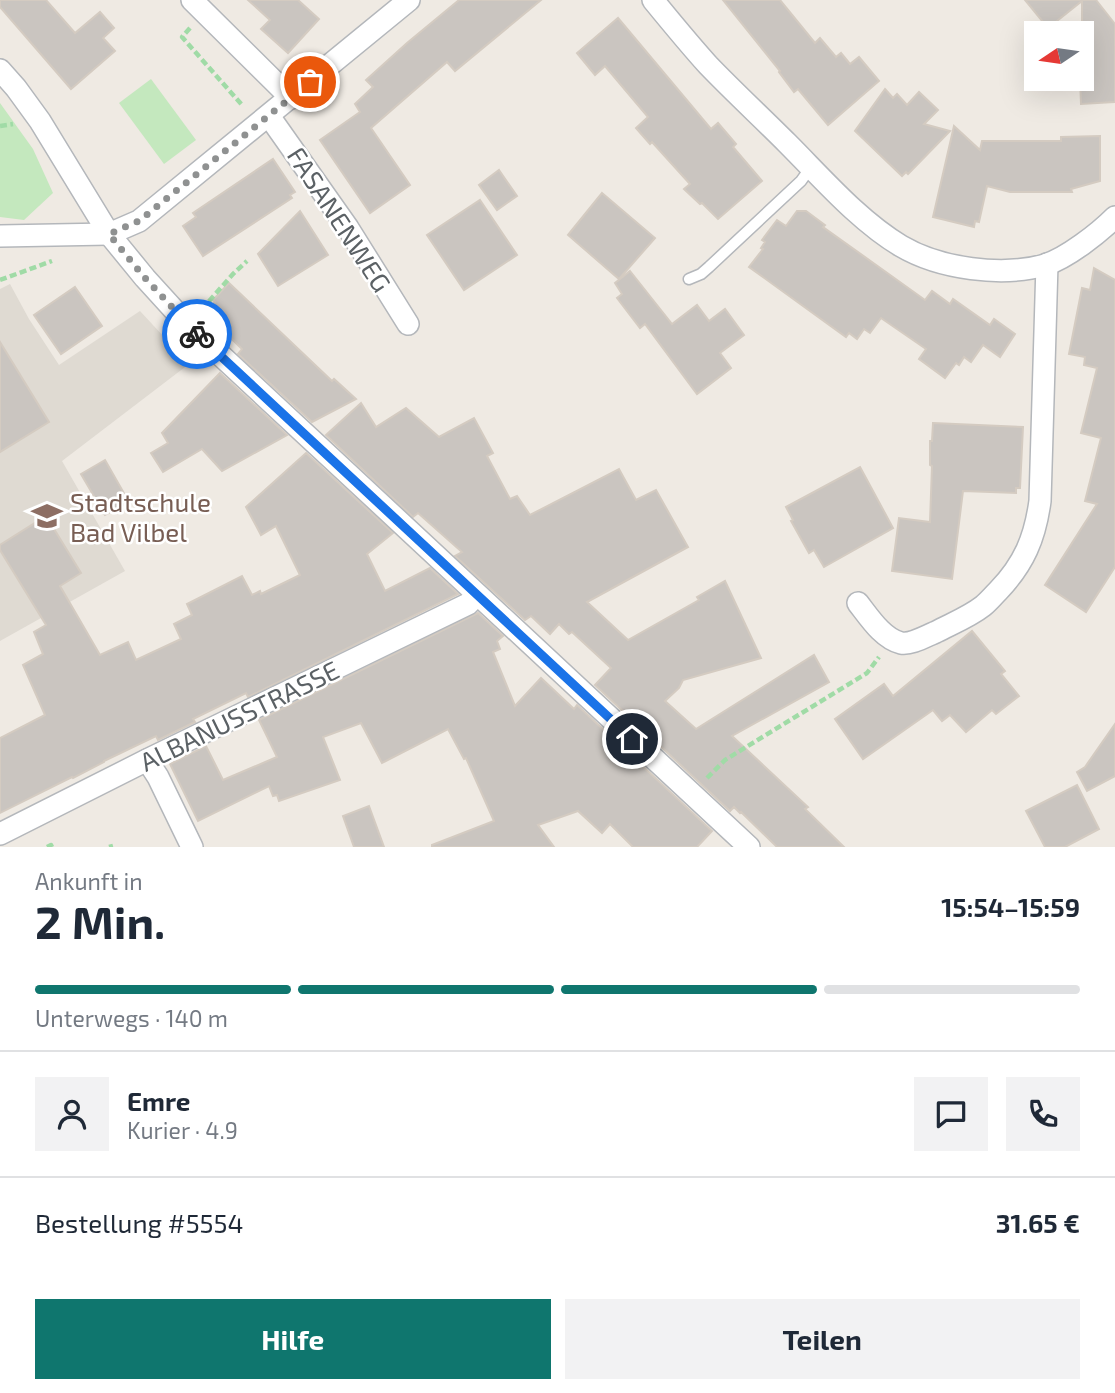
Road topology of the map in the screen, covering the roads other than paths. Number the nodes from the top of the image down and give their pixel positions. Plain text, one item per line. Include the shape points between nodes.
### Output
1 (409, 0) edge
2 (653, 0) edge
3 (199, 7) edge
4 (0, 70) edge
5 (291, 99) junction
6 (269, 116) junction
7 (811, 167) junction
8 (1115, 217) edge
9 (109, 234) junction
10 (0, 236) edge
11 (1047, 264) junction
12 (689, 279) dead end
13 (408, 324) dead end
14 (477, 595) junction
15 (859, 603) dead end
16 (148, 760) junction
17 (0, 834) edge
18 (192, 847) edge
19 (749, 847) edge

1 - 5 street
2 - 7 street via 709,65
3 - 5 street
4 - 9 street via 40,121
5 - 6 street
6 - 9 street via 139,221
6 - 13 street, FASANENWEG
7 - 11 street via 872,225 915,254 980,270
7 - 12 lane via 701,275
8 - 11 street
9 - 10 street
9 - 14 street via 186,323
11 - 15 street via 1040,501 1033,535 1018,569 983,607 904,644 891,639
14 - 16 street, ALBANUSSTRASSE via 468,604
14 - 19 street
16 - 17 street, ALBANUSSTRASSE
16 - 18 street

